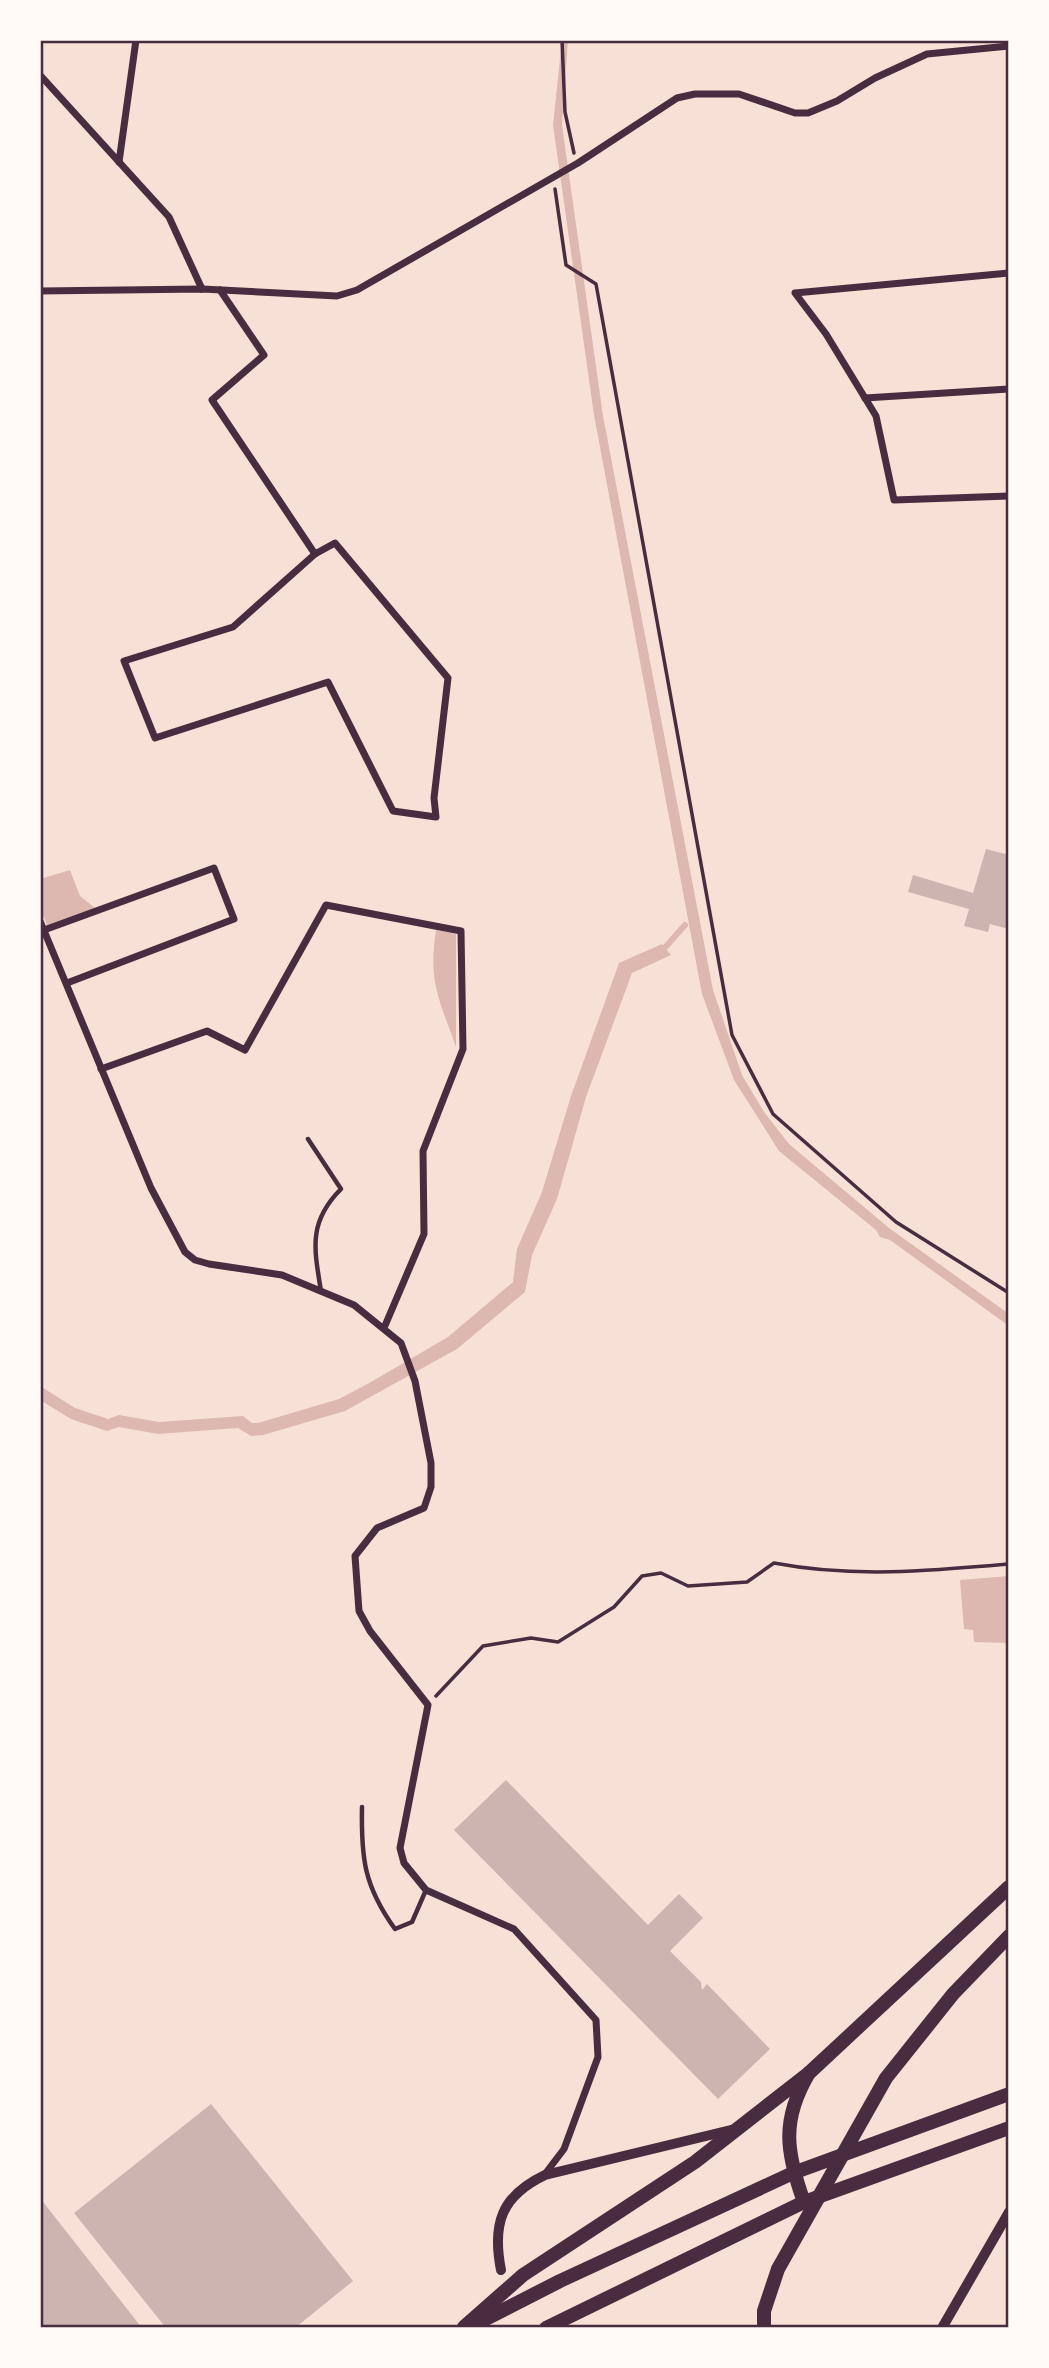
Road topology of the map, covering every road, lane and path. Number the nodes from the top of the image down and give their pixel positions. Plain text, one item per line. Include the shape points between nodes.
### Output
1 (136, 40) edge
2 (562, 40) edge
3 (1009, 46) edge
4 (40, 75) edge
5 (119, 162) junction
6 (578, 163) junction
7 (553, 177) junction
8 (1009, 273) edge
9 (202, 289) junction
10 (220, 290) junction
11 (40, 291) edge
12 (1009, 389) edge
13 (865, 398) junction
14 (1009, 496) edge
15 (315, 554) junction
16 (40, 921) edge
17 (44, 930) junction
18 (67, 984) junction
19 (101, 1069) junction
20 (308, 1139) dead end
21 (321, 1291) junction
22 (1009, 1293) edge
23 (384, 1328) junction
24 (1009, 1564) edge
25 (428, 1705) junction
26 (362, 1807) dead end
27 (1009, 1887) edge
28 (426, 1890) junction
29 (1009, 1936) edge
30 (809, 2073) junction
31 (1009, 2094) edge
32 (742, 2127) junction
33 (1009, 2128) edge
34 (793, 2173) junction
35 (545, 2175) junction
36 (804, 2202) junction
37 (1009, 2212) edge
38 (501, 2270) dead end
39 (466, 2328) edge
40 (546, 2328) edge
41 (764, 2328) edge
42 (942, 2328) edge

1 - 5 street
2 - 6 path via 565,112
3 - 6 street via 927,54 808,113 739,94 677,98
4 - 5 street
5 - 9 street via 169,217
6 - 7 street
7 - 10 street via 357,290 337,296
7 - 22 path via 566,265 596,284 732,1035 774,1114 897,1222
8 - 13 street via 795,293
9 - 10 street
9 - 11 street
10 - 15 street via 264,355 212,400
12 - 13 street
13 - 14 street via 876,416 894,500
15 - 15 street via 335,543 448,678 434,799 436,817 393,811 328,682 155,738 124,661 233,627
16 - 17 street
17 - 18 street
17 - 18 street via 214,869 234,919
18 - 19 street
19 - 21 street via 151,1188 185,1252 195,1260 282,1275
19 - 23 street via 207,1031 245,1050 326,905 461,931 463,1049 423,1151 424,1234
20 - 21 lane via 341,1189 324,1206 314,1242
21 - 23 street via 354,1306
23 - 25 street via 401,1343 415,1381 431,1463 431,1487 424,1508 377,1528 364,1540 355,1556 354,1578 359,1611 370,1631
24 - 25 path via 920,1572 820,1572 775,1563 747,1582 688,1586 661,1573 642,1576 614,1608 558,1642 531,1638 484,1646
25 - 28 street via 401,1848 404,1863
26 - 28 lane via 361,1856 381,1909 395,1929 412,1922
27 - 30 main road
28 - 35 street via 514,1929 596,2020 598,2057 564,2149
29 - 41 main road via 902,2055 868,2109 792,2242 769,2292
30 - 32 main road
30 - 34 main road via 790,2112
31 - 34 main road
32 - 35 street
32 - 39 main road via 666,2183 523,2275
33 - 36 main road
34 - 36 main road
34 - 39 main road
35 - 38 street via 521,2187 504,2212 495,2242
36 - 40 main road
37 - 42 street

